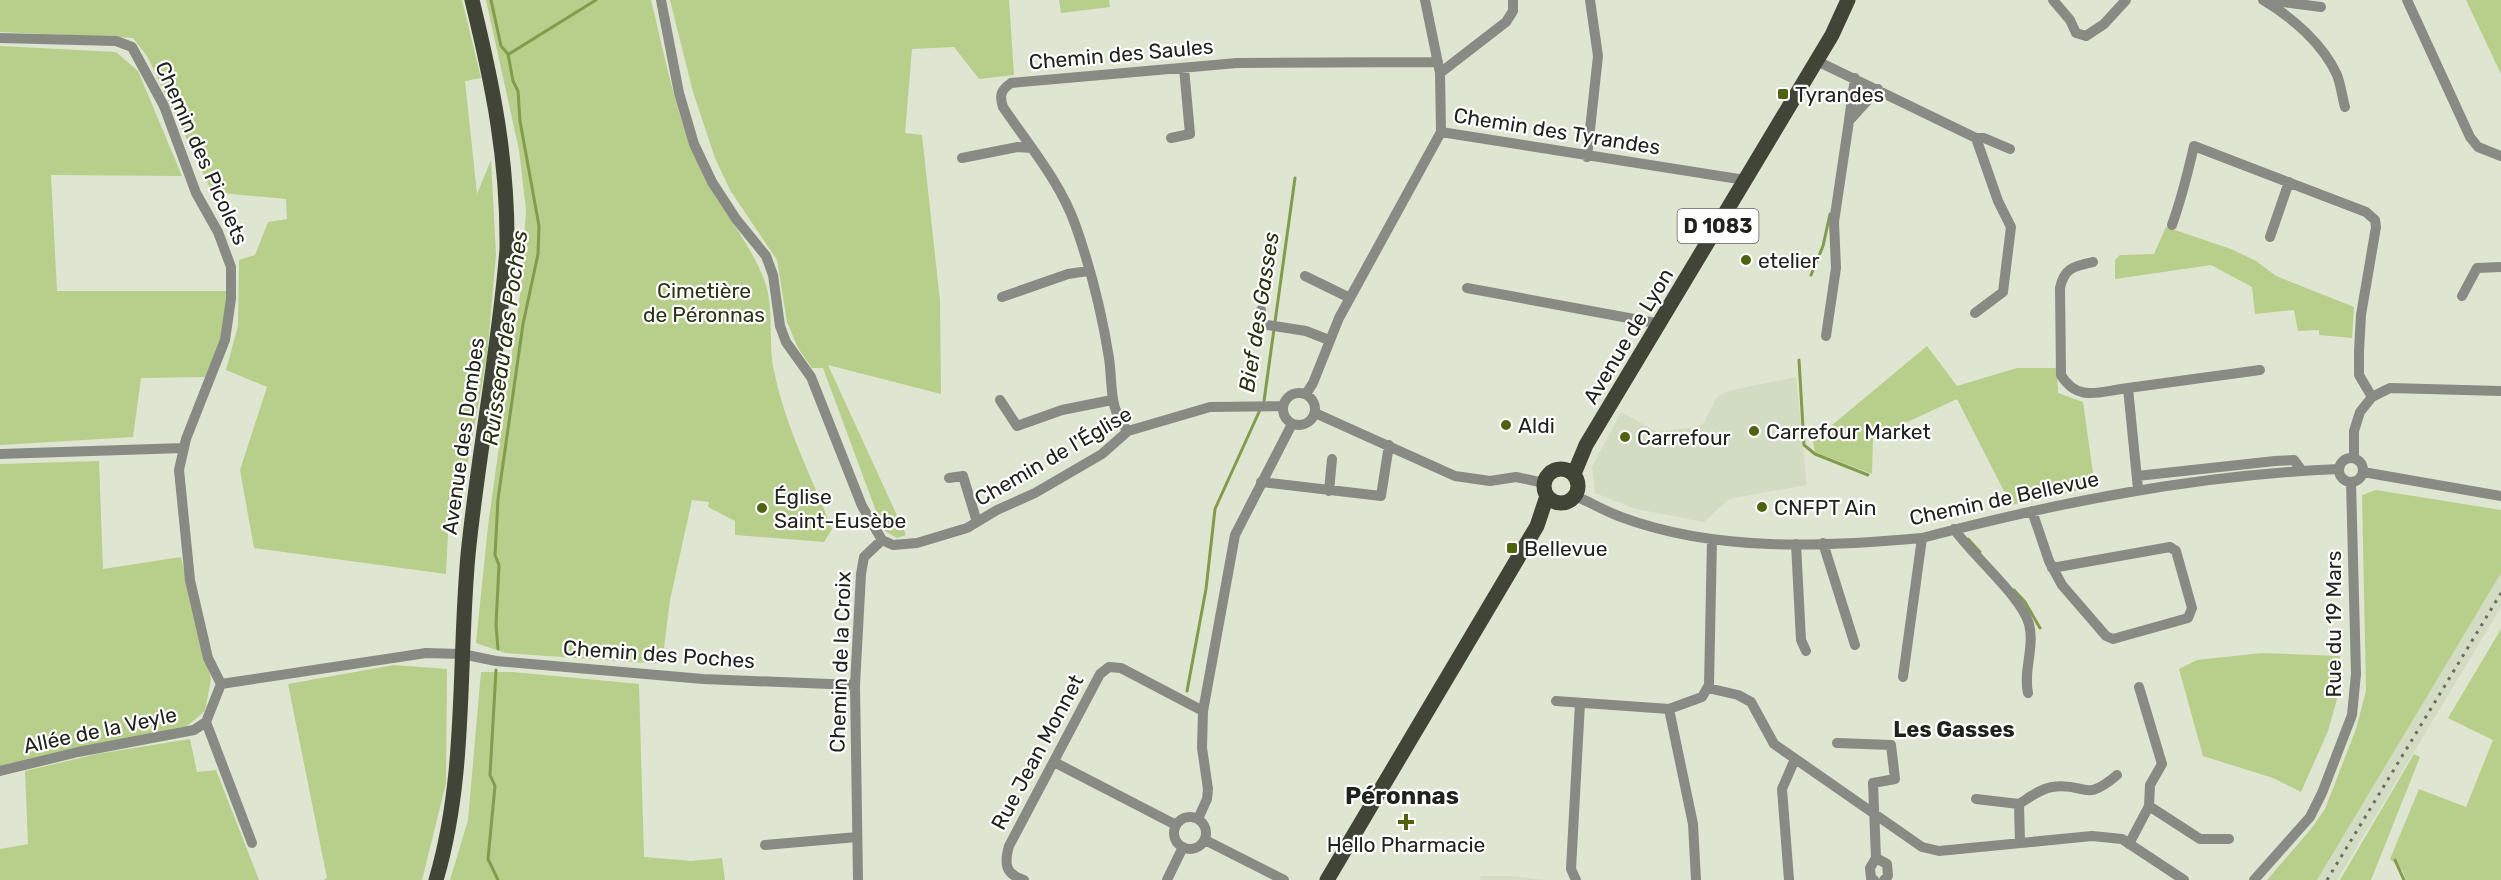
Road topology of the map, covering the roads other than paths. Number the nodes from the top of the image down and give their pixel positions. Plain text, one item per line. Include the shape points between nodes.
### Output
1 (472, 0) edge
2 (661, 0) edge
3 (1425, 0) edge
4 (1513, 0) edge
5 (1590, 0) edge
6 (1848, 0) edge
7 (2053, 0) edge
8 (2126, 0) edge
9 (2264, 0) edge
10 (2407, 0) edge
11 (2321, 8) dead end
12 (0, 38) edge
13 (1817, 61) junction
14 (1439, 67) junction
15 (1184, 68) junction
16 (1855, 78) junction
17 (1878, 89) junction
18 (2345, 107) dead end
19 (1849, 121) junction
20 (1441, 132) junction
21 (1171, 138) dead end
22 (1976, 138) junction
23 (1031, 148) junction
24 (2010, 149) dead end
25 (2501, 156) edge
26 (1587, 157) junction
27 (962, 158) dead end
28 (1745, 180) junction
29 (2289, 182) junction
30 (2172, 225) dead end
31 (2270, 237) dead end
32 (2093, 262) dead end
33 (2501, 267) edge
34 (1088, 271) junction
35 (1305, 276) dead end
36 (1467, 288) dead end
37 (2462, 296) dead end
38 (1002, 297) dead end
39 (1350, 298) junction
40 (1261, 310) dead end
41 (1975, 314) dead end
42 (1660, 324) junction
43 (1826, 336) dead end
44 (1329, 340) junction
45 (2260, 370) dead end
46 (2128, 388) junction
47 (2501, 391) edge
48 (1306, 394) junction
49 (2372, 397) junction
50 (1000, 400) dead end
51 (1112, 400) junction
52 (1283, 406) junction
53 (1315, 413) junction
54 (1292, 424) junction
55 (1128, 431) junction
56 (1389, 445) junction
57 (184, 447) junction
58 (0, 453) edge
59 (2354, 458) junction
60 (1332, 459) dead end
61 (2339, 470) junction
62 (2302, 471) junction
63 (1567, 472) junction
64 (2363, 472) junction
65 (2137, 476) junction
66 (949, 478) dead end
67 (1261, 482) junction
68 (2351, 482) junction
69 (2138, 489) junction
70 (1329, 491) junction
71 (1549, 494) junction
72 (1575, 496) junction
73 (2501, 496) edge
74 (2032, 511) junction
75 (977, 522) junction
76 (1954, 529) junction
77 (1922, 538) junction
78 (1712, 539) junction
79 (882, 540) junction
80 (1823, 543) junction
81 (1796, 544) junction
82 (2052, 568) junction
83 (1855, 645) dead end
84 (1806, 651) dead end
85 (462, 654) junction
86 (1903, 677) dead end
87 (221, 684) junction
88 (855, 686) junction
89 (2139, 687) dead end
90 (1708, 688) junction
91 (2028, 693) dead end
92 (1556, 701) dead end
93 (1580, 703) junction
94 (1669, 709) junction
95 (1203, 711) junction
96 (206, 722) junction
97 (1837, 743) dead end
98 (1795, 759) junction
99 (1054, 762) junction
100 (0, 771) edge
101 (2117, 775) dead end
102 (1976, 799) dead end
103 (2019, 804) junction
104 (2149, 806) junction
105 (1875, 815) junction
106 (1198, 819) junction
107 (1176, 825) junction
108 (857, 837) junction
109 (2229, 839) dead end
110 (1205, 840) junction
111 (252, 843) dead end
112 (2020, 843) junction
113 (2129, 844) junction
114 (765, 845) dead end
115 (1183, 847) junction
116 (1876, 858) junction
117 (436, 880) edge
118 (858, 880) edge
119 (1024, 880) edge
120 (1167, 880) edge
121 (1284, 880) edge
122 (1327, 880) edge
123 (1576, 880) edge
124 (1696, 880) edge
125 (1789, 880) edge
126 (1874, 880) edge
127 (1884, 880) edge
128 (2184, 880) edge
129 (2254, 880) edge

1 - 85 main road, Avenue des Dombes via 498,108 508,203 507,249 468,556
2 - 79 street via 679,93 694,144 712,182 766,256 786,342 811,377 862,506
3 - 14 street
4 - 14 street via 1513,11 1506,22
5 - 26 street via 1598,56
6 - 13 main road, Avenue de Lyon / D 1083
7 - 8 street via 2076,33 2086,36 2104,24
9 - 11 street
9 - 18 street via 2298,25 2322,52 2338,76
10 - 25 street via 2470,137 2478,147
12 - 57 street, Chemin des Picolets via 116,41 132,47 164,106 196,193 218,232 231,267 225,340
13 - 16 street
13 - 28 main road, Avenue de Lyon / D 1083
14 - 15 street, Chemin des Saules via 1237,63
14 - 20 street
15 - 21 street via 1190,134
15 - 23 street, Chemin des Saules via 1011,83 1002,90 1000,98
16 - 17 street
16 - 19 street
17 - 19 street
17 - 22 street
19 - 43 street via 1834,222 1836,268
20 - 26 street, Chemin des Tyrandes
20 - 39 street, Chemin des Tyrandes
22 - 24 street
22 - 41 street via 2012,234 2003,292
23 - 27 street
23 - 34 street, Chemin des Saules via 1068,205
26 - 28 street, Chemin des Tyrandes
28 - 42 main road, Avenue de Lyon / D 1083
29 - 30 street via 2194,146
29 - 31 street
29 - 49 street via 2366,212 2375,220 2359,351 2359,375
32 - 46 street via 2073,266 2063,275 2061,375 2068,387 2080,394
33 - 37 street via 2476,268
34 - 38 street
34 - 51 street, Chemin des Saules via 1109,359
35 - 39 street
36 - 42 street
39 - 44 street, Chemin des Tyrandes
40 - 44 street via 1261,324 1305,331
42 - 63 main road, Avenue de Lyon / D 1083
44 - 48 street, Chemin des Tyrandes
45 - 46 street
46 - 65 street
47 - 49 street via 2390,388
48 - 52 street via 1292,394
48 - 53 street via 1314,402
49 - 59 street via 2360,412 2354,431
50 - 51 street via 1017,426 1062,410
51 - 55 street, Chemin des Saules via 1119,421
52 - 54 street via 1284,417
52 - 55 street, Chemin de l'Église via 1210,407
53 - 54 street via 1306,424
53 - 56 street
54 - 67 street
55 - 75 street, Chemin de l'Église via 1102,454
56 - 70 street via 1381,496
56 - 71 street via 1455,476 1490,481 1516,477
57 - 58 street
57 - 87 street, Chemin des Picolets via 179,470 190,580 208,658
59 - 61 street via 2343,460
59 - 64 street
60 - 70 street
61 - 62 street, Chemin de Bellevue
61 - 68 street via 2341,477
62 - 65 street via 2294,460 2275,460
62 - 69 street, Chemin de Bellevue
63 - 71 main road via 1550,473
63 - 72 main road via 1578,483
64 - 68 street via 2360,479
64 - 73 street
65 - 69 street
66 - 75 street via 963,476
67 - 70 street
67 - 95 street via 1235,535
68 - 129 street, Rue du 19 Mars via 2356,674 2352,715 2310,817
69 - 74 street, Chemin de Bellevue
71 - 72 main road via 1566,502
71 - 122 main road via 1537,526
72 - 78 street, Chemin de Bellevue via 1621,518
74 - 76 street, Chemin de Bellevue
74 - 82 street
75 - 79 street, Chemin de l'Église via 945,537 917,543 894,545
76 - 77 street, Chemin de Bellevue
76 - 91 street via 2028,621 2032,639
77 - 80 street, Chemin de Bellevue
77 - 86 street
78 - 81 street, Chemin de Bellevue
78 - 90 street
79 - 88 street, Chemin de la Croix via 864,557 861,573
80 - 81 street, Chemin de Bellevue
80 - 83 street
81 - 84 street
82 - 82 street via 2062,585 2106,636 2113,639 2188,618 2192,608 2176,551 2170,546
85 - 87 street, Chemin des Poches via 389,657
85 - 88 street, Chemin des Poches via 496,661 703,679
85 - 117 main road, Avenue des Dombes via 456,781 451,822
87 - 96 street
88 - 108 street, Chemin de la Croix
89 - 104 street via 2162,764 2150,785
90 - 94 street via 1702,697
90 - 98 street via 1751,702 1774,744
92 - 93 street
93 - 94 street
93 - 123 street via 1570,869
94 - 124 street via 1693,824
95 - 99 street, Rue Jean Monnet via 1122,668 1110,667 1100,674
95 - 106 street via 1202,748 1208,789
96 - 100 street, Allée de la Veyle via 194,730
96 - 111 street
97 - 105 street via 1891,745 1895,779 1873,783
98 - 105 street
98 - 125 street via 1782,789
99 - 107 street
99 - 119 street, Rue Jean Monnet via 1009,846 1005,862 1012,876
101 - 103 street via 2099,789 2051,787
102 - 103 street
103 - 112 street
104 - 109 street via 2200,839
104 - 113 street
105 - 112 street via 1922,847 1939,851
105 - 116 street
106 - 107 street via 1186,817
106 - 110 street via 1206,828
107 - 115 street via 1174,835
108 - 114 street
108 - 118 street, Chemin de la Croix
110 - 115 street via 1197,847
110 - 121 street
112 - 113 street via 2092,836 2122,839
113 - 128 street
115 - 120 street
116 - 126 street via 1869,868
116 - 127 street via 1887,864

